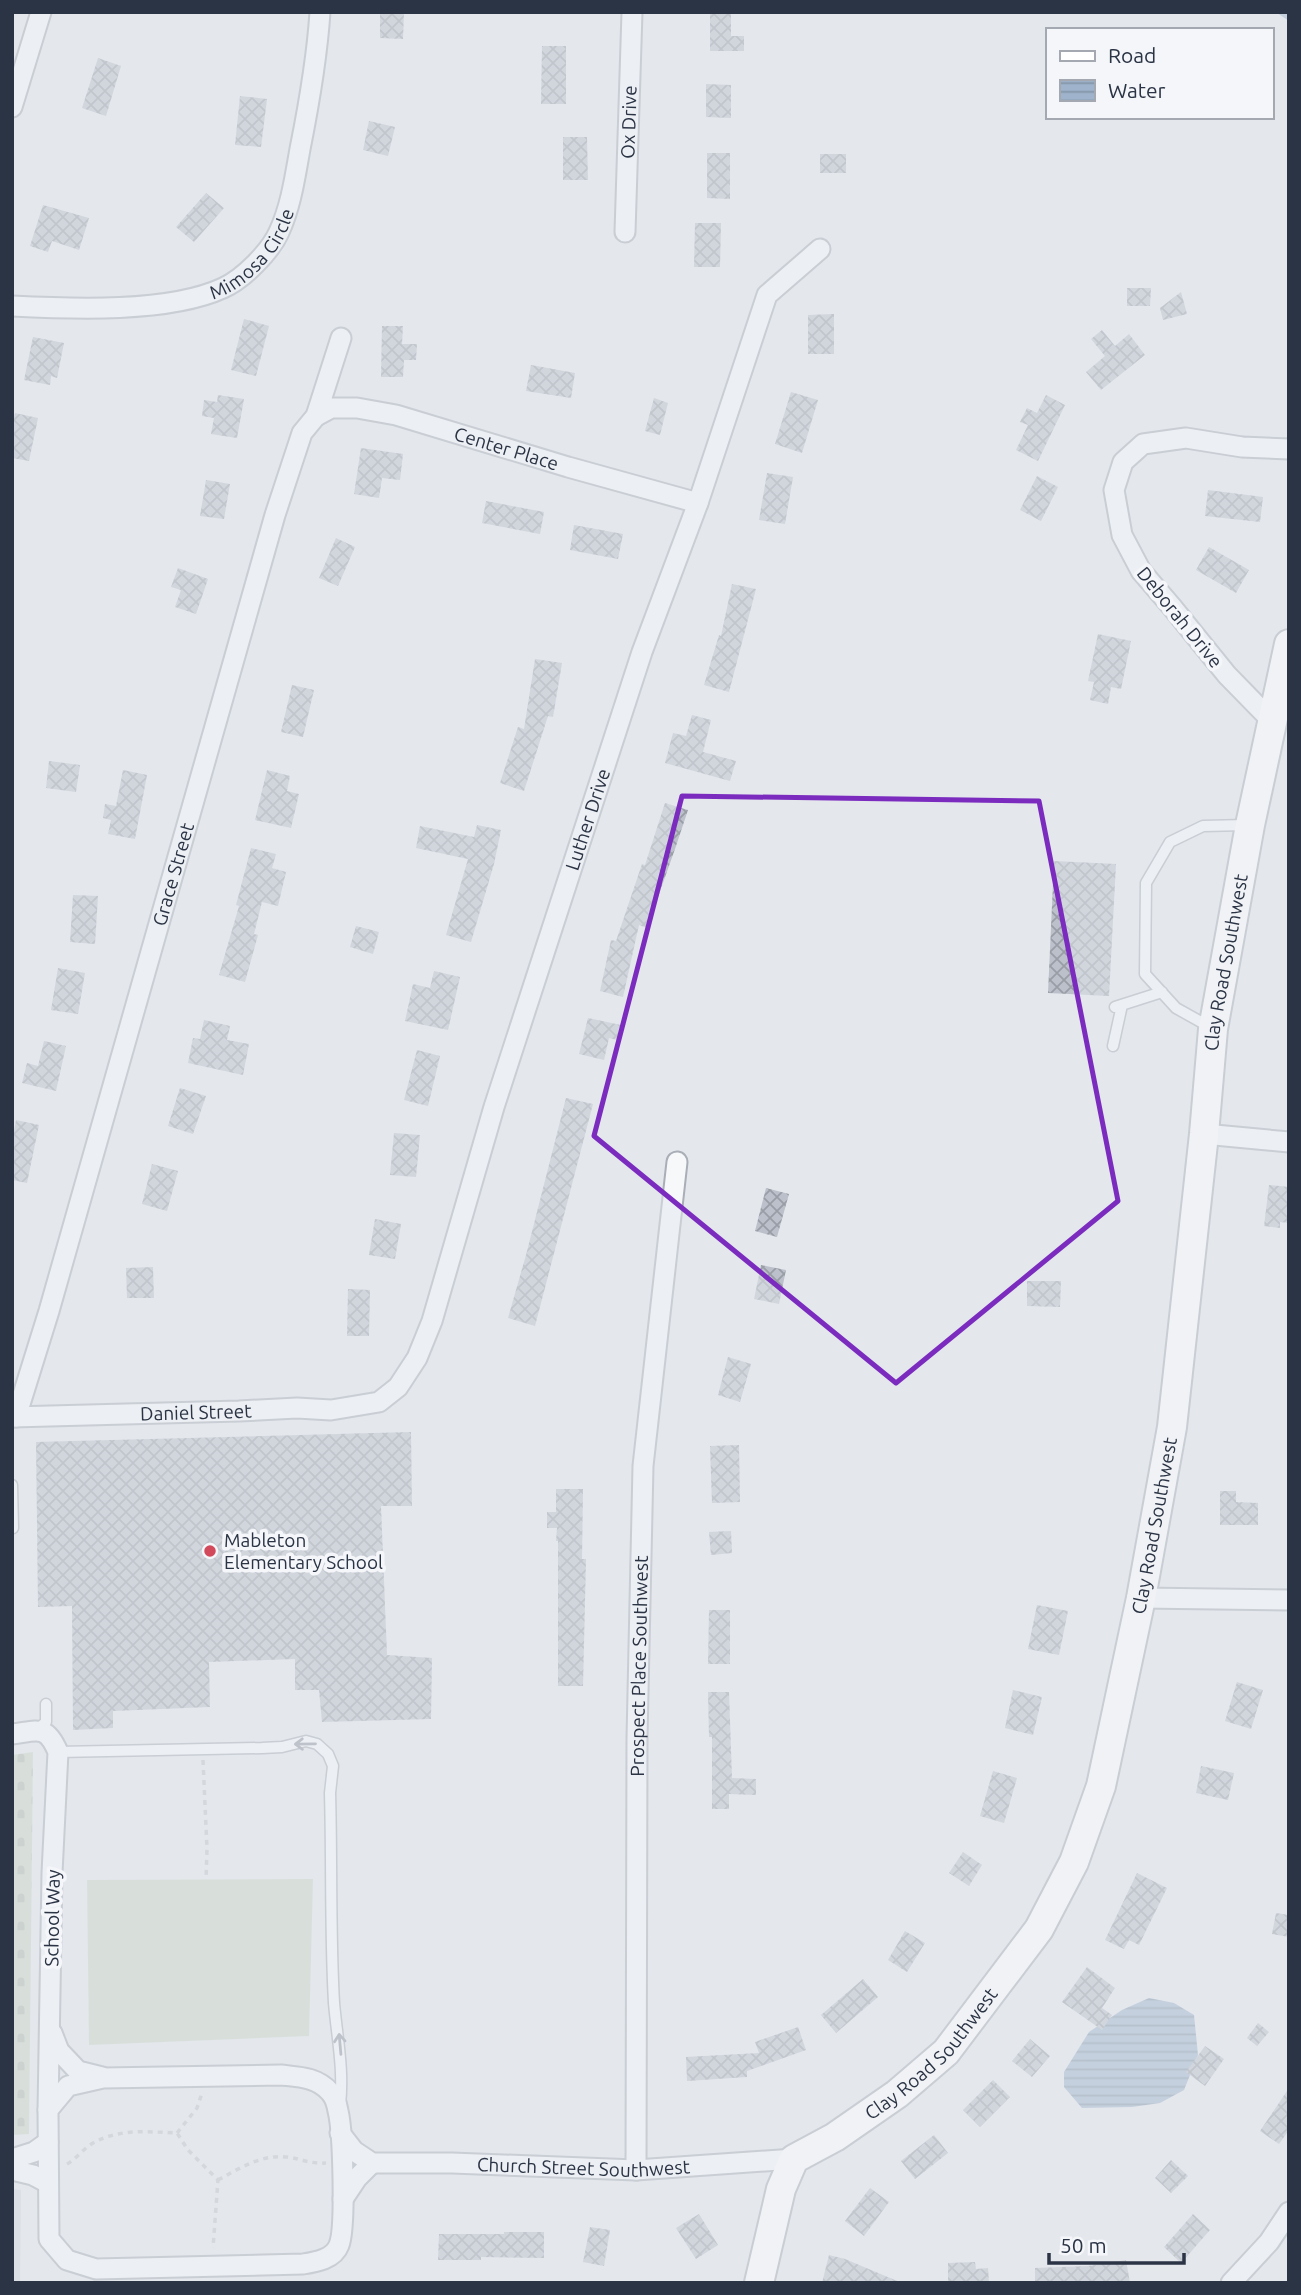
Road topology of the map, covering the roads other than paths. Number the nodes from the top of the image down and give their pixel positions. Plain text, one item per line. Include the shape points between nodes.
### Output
1 (41, 12) edge
2 (320, 12) edge
3 (632, 12) edge
4 (16, 83) edge
5 (12, 107) edge
6 (625, 232) dead end
7 (820, 249) dead end
8 (12, 306) edge
9 (341, 338) dead end
10 (316, 416) junction
11 (1289, 449) edge
12 (698, 503) junction
13 (1289, 644) edge
14 (1273, 722) junction
15 (1250, 825) junction
16 (1162, 992) junction
17 (1213, 1029) junction
18 (1113, 1045) dead end
19 (1204, 1134) junction
20 (1289, 1142) edge
21 (677, 1162) dead end
22 (379, 1402) joint
23 (14, 1417) edge
24 (12, 1485) edge
25 (13, 1528) edge
26 (1141, 1598) junction
27 (1289, 1600) edge
28 (46, 1704) dead end
29 (41, 1731) junction
30 (12, 1734) edge
31 (58, 1752) junction
32 (49, 2026) junction
33 (103, 2078) junction
34 (48, 2110) junction
35 (339, 2112) junction
36 (340, 2133) junction
37 (48, 2142) junction
38 (12, 2159) edge
39 (794, 2159) junction
40 (372, 2163) junction
41 (12, 2170) edge
42 (636, 2170) junction
43 (48, 2183) junction
44 (343, 2199) junction
45 (1289, 2212) edge
46 (245, 2266) junction
47 (191, 2268) junction
48 (206, 2283) edge
49 (226, 2283) edge
50 (759, 2283) edge
51 (1231, 2283) edge

1 - 4 street
2 - 8 street, Mimosa Circle via 292,192 278,233 257,263 226,287 151,305
3 - 6 street, Ox Drive
4 - 5 street
7 - 12 street, Luther Drive via 767,295
9 - 10 street, Grace Street
10 - 12 street, Center Place via 331,408 396,415
10 - 23 street, Grace Street via 302,433 275,514 49,1311
11 - 14 street, Deborah Drive via 1186,438 1143,444 1123,462 1114,490 1122,536 1140,571
12 - 22 street, Luther Drive via 642,652 499,1094 432,1321 411,1368 398,1387
13 - 14 street, Clay Road Southwest
14 - 15 street, Clay Road Southwest
15 - 16 lane via 1203,826 1170,842 1146,883 1145,974
15 - 17 street, Clay Road Southwest
16 - 17 lane via 1176,1008
16 - 18 lane via 1118,1006
17 - 19 street, Clay Road Southwest
19 - 20 street
19 - 26 street, Clay Road Southwest via 1172,1427
21 - 42 street, Prospect Place Southwest via 643,1466
22 - 23 street, Daniel Street via 331,1410
24 - 25 lane
26 - 27 street
26 - 39 street, Clay Road Southwest via 1101,1786 1074,1862 1039,1929 946,2052 897,2094
28 - 29 lane
29 - 30 street
29 - 31 street via 52,1738
31 - 32 street, School Way
35 -> 31 lane via 333,1766 328,1754 306,1741 282,1747
32 - 33 street via 59,2051 78,2071
32 - 34 street, School Way
33 - 34 street via 68,2086
33 - 35 street via 311,2078 332,2094
34 - 37 street
35 - 36 street
36 - 40 street via 354,2151
36 - 44 street
37 - 38 street
37 - 43 street
39 - 42 street, Church Street Southwest
39 - 50 street
40 - 42 street, Church Street Southwest
40 - 44 street
41 - 43 street
43 - 47 street via 49,2239 68,2260 96,2269
44 - 46 street via 339,2247 324,2260
45 - 51 street
46 - 47 street
46 - 49 street
47 - 48 street

